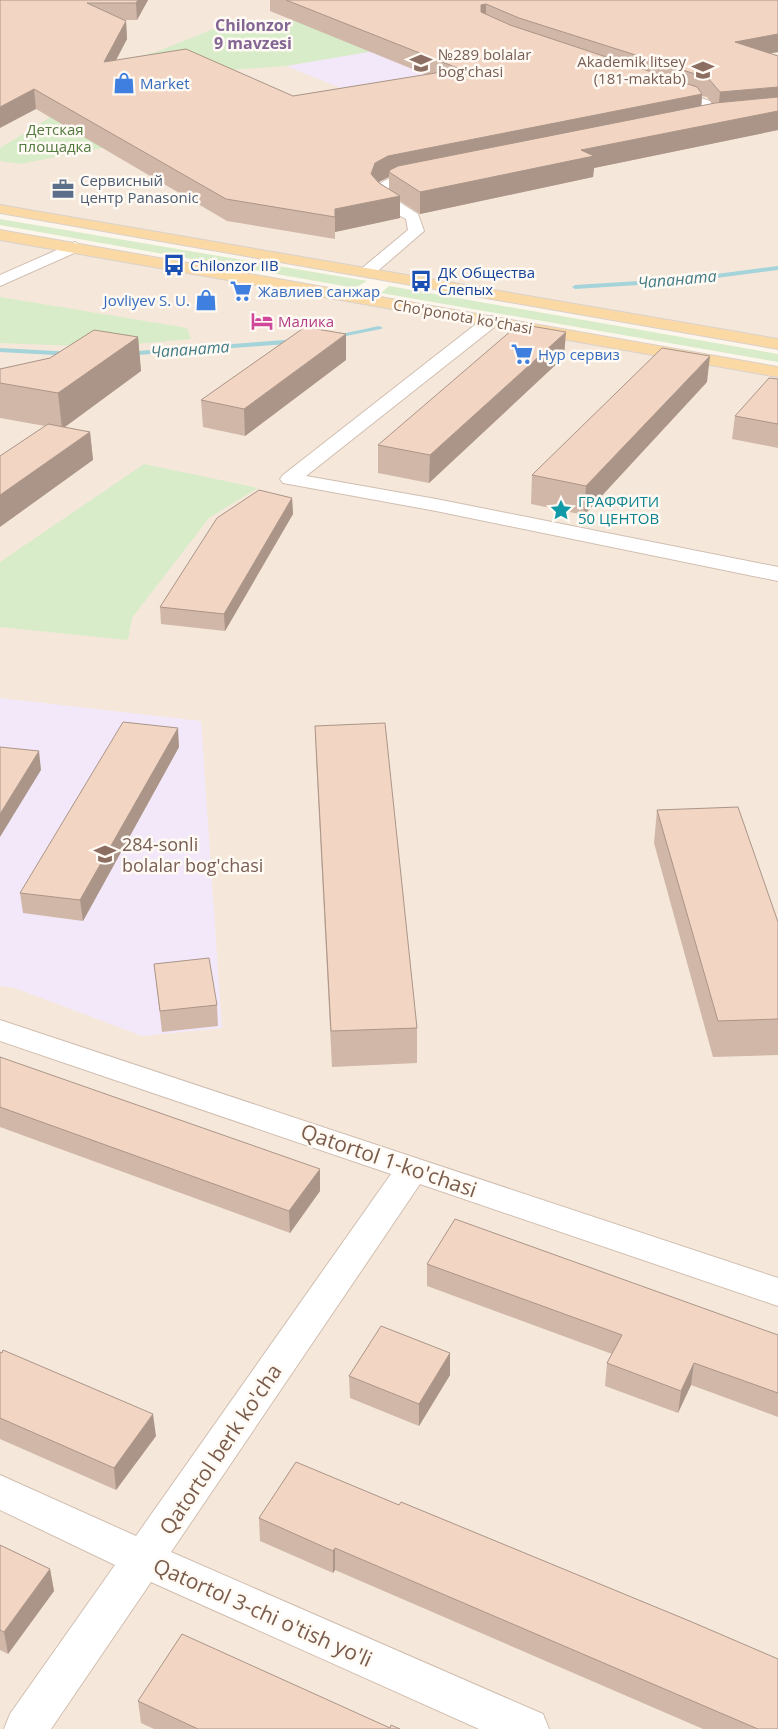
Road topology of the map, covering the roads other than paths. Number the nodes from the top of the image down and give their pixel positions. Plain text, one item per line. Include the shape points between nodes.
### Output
1 (709, 118) joint
2 (438, 173) edge
3 (0, 209) edge
4 (0, 235) edge
5 (74, 247) junction
6 (367, 272) junction
7 (385, 275) junction
8 (0, 281) edge
9 (352, 297) junction
10 (491, 321) junction
11 (778, 344) edge
12 (778, 372) edge
13 (778, 574) edge
14 (0, 1030) edge
15 (413, 1168) junction
16 (778, 1292) edge
17 (0, 1492) edge
18 (145, 1560) junction
19 (26, 1729) edge
20 (527, 1729) edge

1 - 1 street via 696,100 749,116
2 - 6 street via 393,182 382,188 380,194 385,200 413,217 416,231
3 - 6 main road, Cho'ponota ko'chasi
4 - 5 main road, Cho'ponota ko'chasi
5 - 8 street
5 - 9 main road, Cho'ponota ko'chasi
6 - 7 main road, Cho'ponota ko'chasi
7 - 9 main road
7 - 11 main road, Cho'ponota ko'chasi
9 - 10 main road, Cho'ponota ko'chasi
10 - 12 main road, Cho'ponota ko'chasi
10 - 13 street via 290,479
14 - 15 street, Qatortol 1-ko'chasi
15 - 16 street, Qatortol 1-ko'chasi
15 - 18 street, Qatortol berk ko'cha
17 - 18 street, Qatortol 3-chi o'tish yo'li
18 - 19 street, Qatortol berk ko'cha
18 - 20 street, Qatortol 3-chi o'tish yo'li

